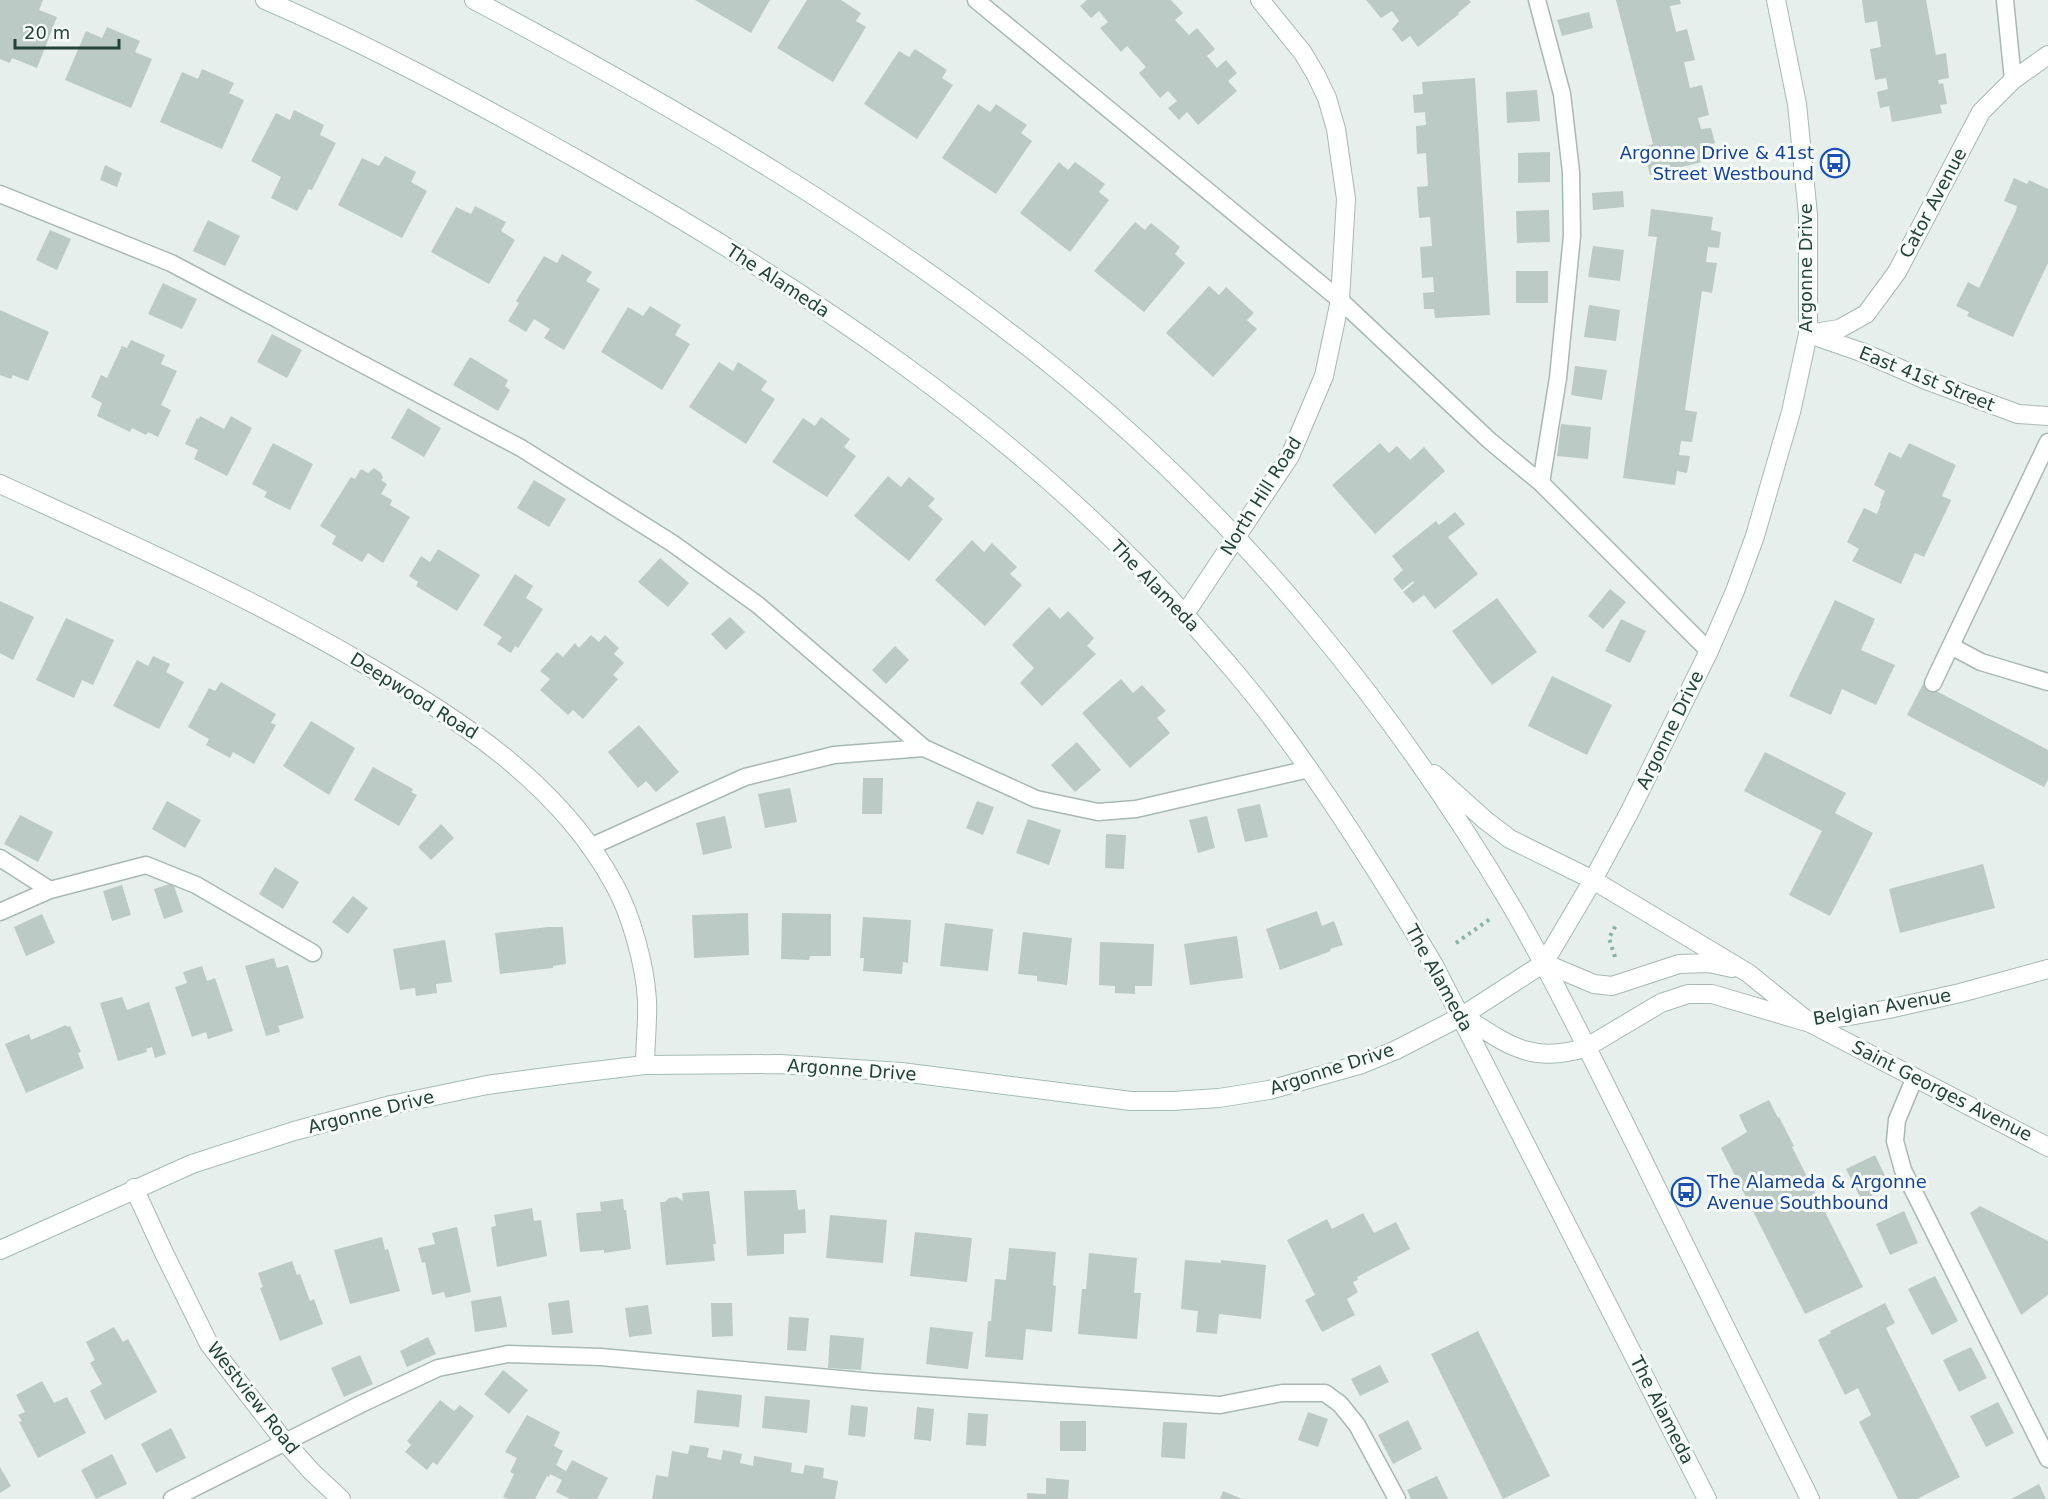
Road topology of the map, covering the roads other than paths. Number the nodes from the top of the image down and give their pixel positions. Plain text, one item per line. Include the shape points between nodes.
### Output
1 (265, 0) edge
2 (474, 0) edge
3 (976, 0) edge
4 (1260, 0) edge
5 (1537, 0) edge
6 (1776, 0) edge
7 (2005, 0) edge
8 (2048, 55) edge
9 (2013, 80) junction
10 (0, 194) edge
11 (1340, 300) junction
12 (1808, 334) junction
13 (2048, 416) edge
14 (2048, 442) edge
15 (1541, 483) junction
16 (0, 484) edge
17 (1237, 538) junction
18 (1185, 614) junction
19 (1950, 646) junction
20 (1708, 651) junction
21 (2048, 682) edge
22 (1932, 683) dead end
23 (924, 748) junction
24 (1412, 754) junction
25 (1309, 769) junction
26 (590, 847) junction
27 (0, 858) edge
28 (1593, 880) junction
29 (51, 890) junction
30 (0, 912) edge
31 (313, 953) dead end
32 (1544, 963) junction
33 (2048, 969) edge
34 (1748, 973) junction
35 (1462, 1016) junction
36 (1810, 1023) junction
37 (1587, 1047) junction
38 (645, 1065) junction
39 (1915, 1077) junction
40 (2048, 1147) edge
41 (134, 1188) junction
42 (0, 1250) edge
43 (285, 1442) junction
44 (2048, 1459) edge
45 (172, 1499) edge
46 (341, 1499) edge
47 (1397, 1499) edge
48 (1707, 1499) edge
49 (1810, 1499) edge

1 - 18 main road, The Alameda via 333,30 492,112 627,187 800,294 920,378 1035,469
2 - 17 main road via 701,125 833,207 928,273 1071,381
3 - 11 lane
4 - 11 main road, North Hill Road via 1312,68 1336,129 1346,199
5 - 15 lane via 1562,94 1571,172 1572,236 1558,378
6 - 12 main road, Argonne Drive via 1804,159
7 - 9 lane
8 - 9 main road, Cator Avenue
9 - 12 main road, Cator Avenue via 1981,112 1897,272 1866,314 1839,329
10 - 23 lane via 171,263 521,448 672,543 758,604
11 - 15 lane via 1490,441
11 - 17 main road, North Hill Road via 1324,376 1310,413 1290,456
12 - 13 main road, East 41st Street via 2018,414
12 - 20 main road, Argonne Drive via 1770,489 1735,591
14 - 19 lane
15 - 20 lane
16 - 26 main road, Deepwood Road via 223,587 401,685 448,714 523,771 556,802
17 - 18 main road, North Hill Road
17 - 24 main road via 1335,651
18 - 25 main road, The Alameda via 1245,684
19 - 21 lane via 1981,662
19 - 22 lane
20 - 28 main road, Argonne Drive
23 - 25 lane via 1036,799 1098,812 1136,808
23 - 26 lane via 834,755 745,777
24 - 28 main road, Saint Georges Avenue via 1510,839
24 - 32 main road via 1481,857
25 - 35 main road, The Alameda via 1392,895
26 - 38 main road, Deepwood Road via 615,885 635,936 646,998
27 - 29 lane
28 - 32 main road, Argonne Drive
28 - 34 main road, Saint Georges Avenue
29 - 30 lane
29 - 31 lane via 146,865 196,885
32 - 34 main road, Saint Georges Avenue via 1594,984 1612,986 1694,962
32 - 35 main road, Argonne Drive
32 - 37 main road
33 - 36 main road, Belgian Avenue via 1960,993
34 - 36 main road, Saint Georges Avenue
35 - 37 main road, Belgian Avenue via 1507,1045 1532,1053 1569,1053
35 - 38 main road, Argonne Drive via 1396,1050 1309,1080 1219,1098 1172,1101 1131,1101 868,1070 780,1064
35 - 48 main road, The Alameda
36 - 37 main road, Belgian Avenue via 1712,994 1688,994 1661,1003
36 - 39 main road, Saint Georges Avenue
37 - 49 main road
38 - 41 main road, Argonne Drive via 487,1085 391,1105 201,1160
39 - 40 main road, Saint Georges Avenue
39 - 44 lane via 1897,1120 1895,1141 1903,1170
41 - 42 main road, Argonne Drive
41 - 43 main road, Westview Road via 209,1344
43 - 45 lane
43 - 46 main road, Westview Road
43 - 47 lane via 438,1368 508,1354 602,1357 873,1382 1220,1405 1282,1393 1325,1393 1357,1425

